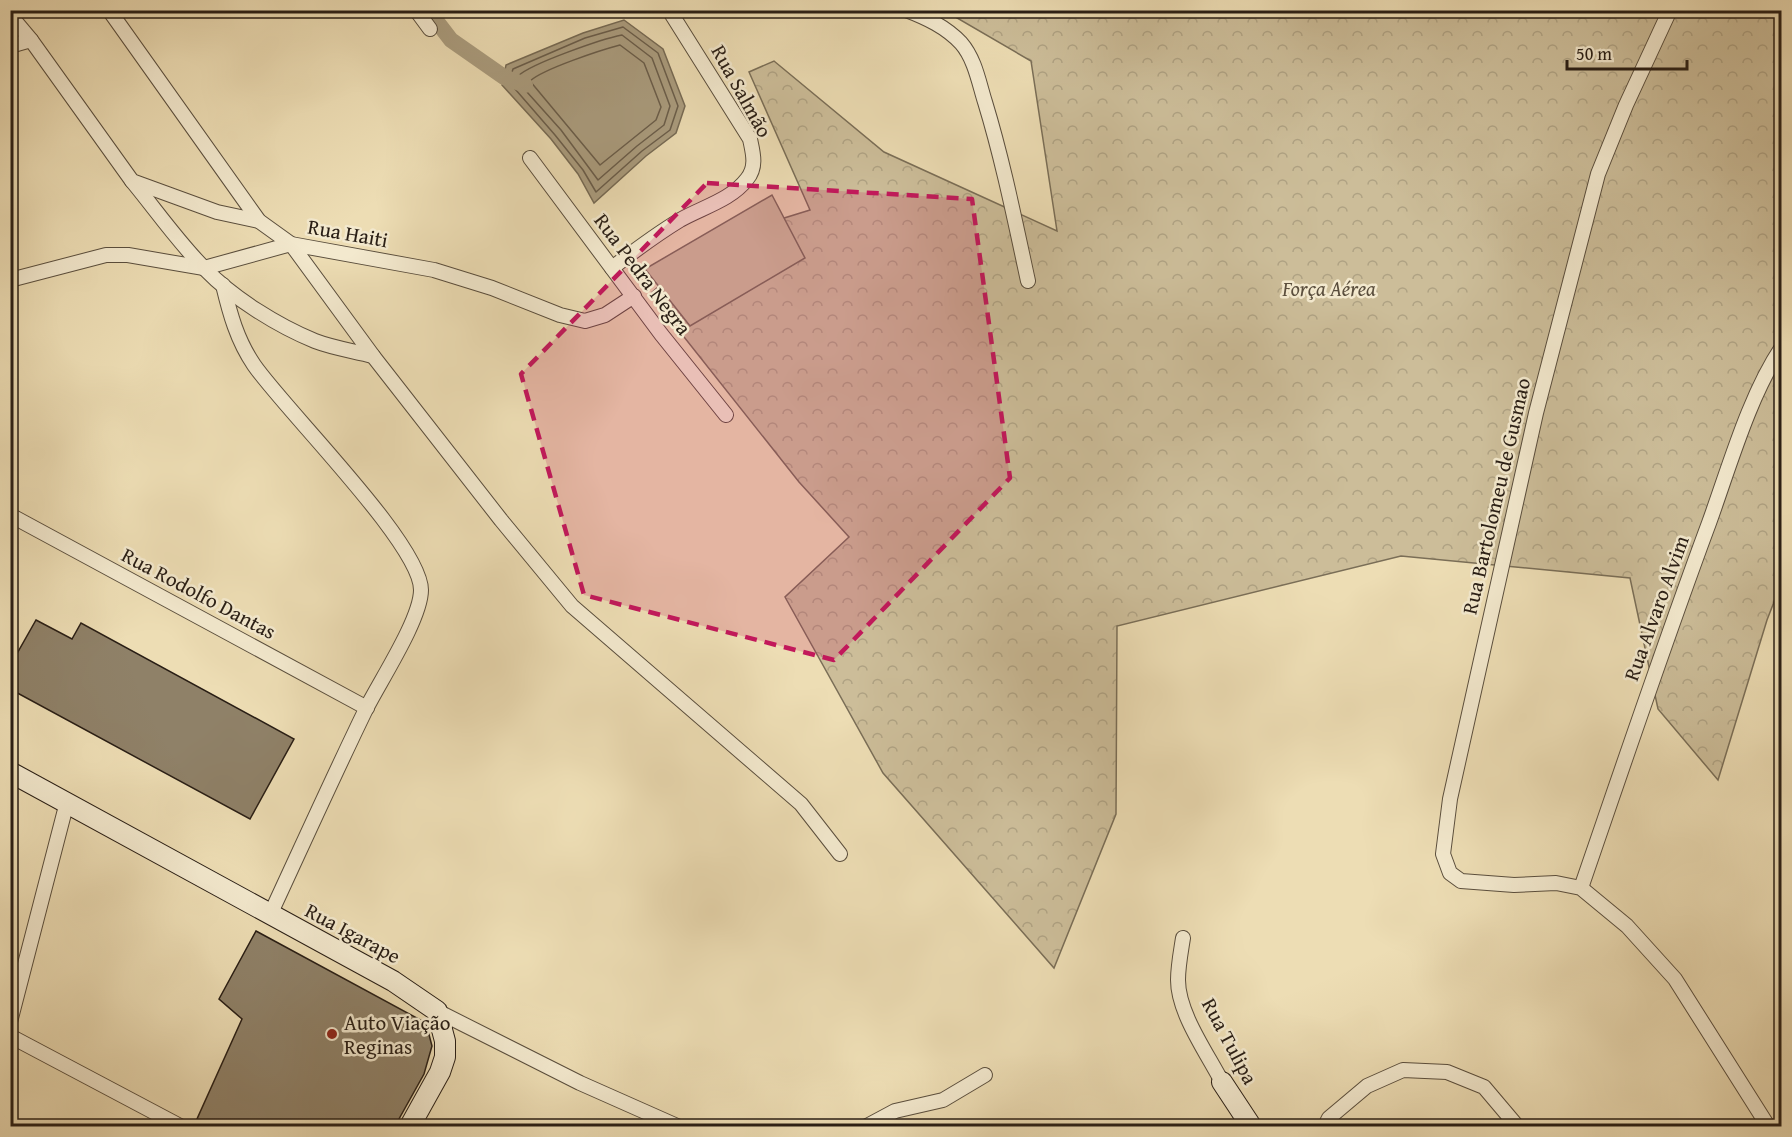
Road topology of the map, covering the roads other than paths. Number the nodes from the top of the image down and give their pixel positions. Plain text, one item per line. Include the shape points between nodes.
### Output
1 (109, 10) edge
2 (416, 10) edge
3 (669, 10) edge
4 (906, 10) edge
5 (1670, 10) edge
6 (10, 15) edge
7 (429, 29) dead end
8 (31, 40) junction
9 (10, 46) edge
10 (530, 158) dead end
11 (132, 181) junction
12 (259, 221) junction
13 (291, 244) junction
14 (204, 268) junction
15 (612, 268) junction
16 (10, 280) edge
17 (1028, 281) dead end
18 (223, 285) junction
19 (634, 296) junction
20 (1782, 347) edge
21 (373, 356) junction
22 (726, 415) dead end
23 (10, 515) edge
24 (367, 708) junction
25 (10, 772) edge
26 (67, 802) junction
27 (840, 854) dead end
28 (1581, 888) junction
29 (270, 915) junction
30 (1183, 938) dead end
31 (437, 1011) junction
32 (10, 1022) edge
33 (10, 1036) edge
34 (985, 1075) dead end
35 (1222, 1082) joint
36 (180, 1126) edge
37 (410, 1126) edge
38 (677, 1126) edge
39 (867, 1126) edge
40 (1251, 1126) edge
41 (1325, 1126) edge
42 (1517, 1126) edge
43 (1768, 1126) edge

1 - 12 street
2 - 7 street
3 - 15 street, Rua Salmão via 746,133 754,156 753,166 749,178 734,192 681,220
4 - 17 street via 946,29 973,64 999,151
5 - 28 street, Rua Bartolomeu de Gusmao via 1598,174 1536,413 1444,831 1445,863 1461,881 1556,883
6 - 8 street
8 - 9 street
8 - 11 street
10 - 15 street, Rua Pedra Negra
11 - 12 street via 217,212
11 - 14 street
12 - 13 street
13 - 14 street, Rua Haiti
13 - 19 street, Rua Haiti via 434,270 585,321 605,315
13 - 21 street
14 - 16 street, Rua Haiti via 106,255
14 - 18 street
15 - 19 street, Rua Pedra Negra
18 - 21 street via 293,331 318,342
18 - 24 street via 237,336 254,365 365,497 414,566 421,589 413,619
19 - 22 street, Rua Pedra Negra
20 - 28 street, Rua Alvaro Alvim via 1768,367 1736,448
21 - 27 street via 572,606 801,804
23 - 24 street, Rua Rodolfo Dantas
24 - 29 street
25 - 26 main road, Rua Igarape
26 - 29 main road, Rua Igarape
26 - 32 street
28 - 43 street via 1627,926 1675,979
29 - 31 main road, Rua Igarape via 393,981
30 - 35 street, Rua Tulipa via 1180,997
31 - 37 main road via 445,1057
31 - 38 street, Rua Igarape via 580,1083
33 - 36 street
34 - 39 street via 944,1100 895,1111
35 - 40 main road, Rua Tulipa
41 - 42 street via 1329,1118 1367,1086 1403,1070 1447,1072 1484,1087

